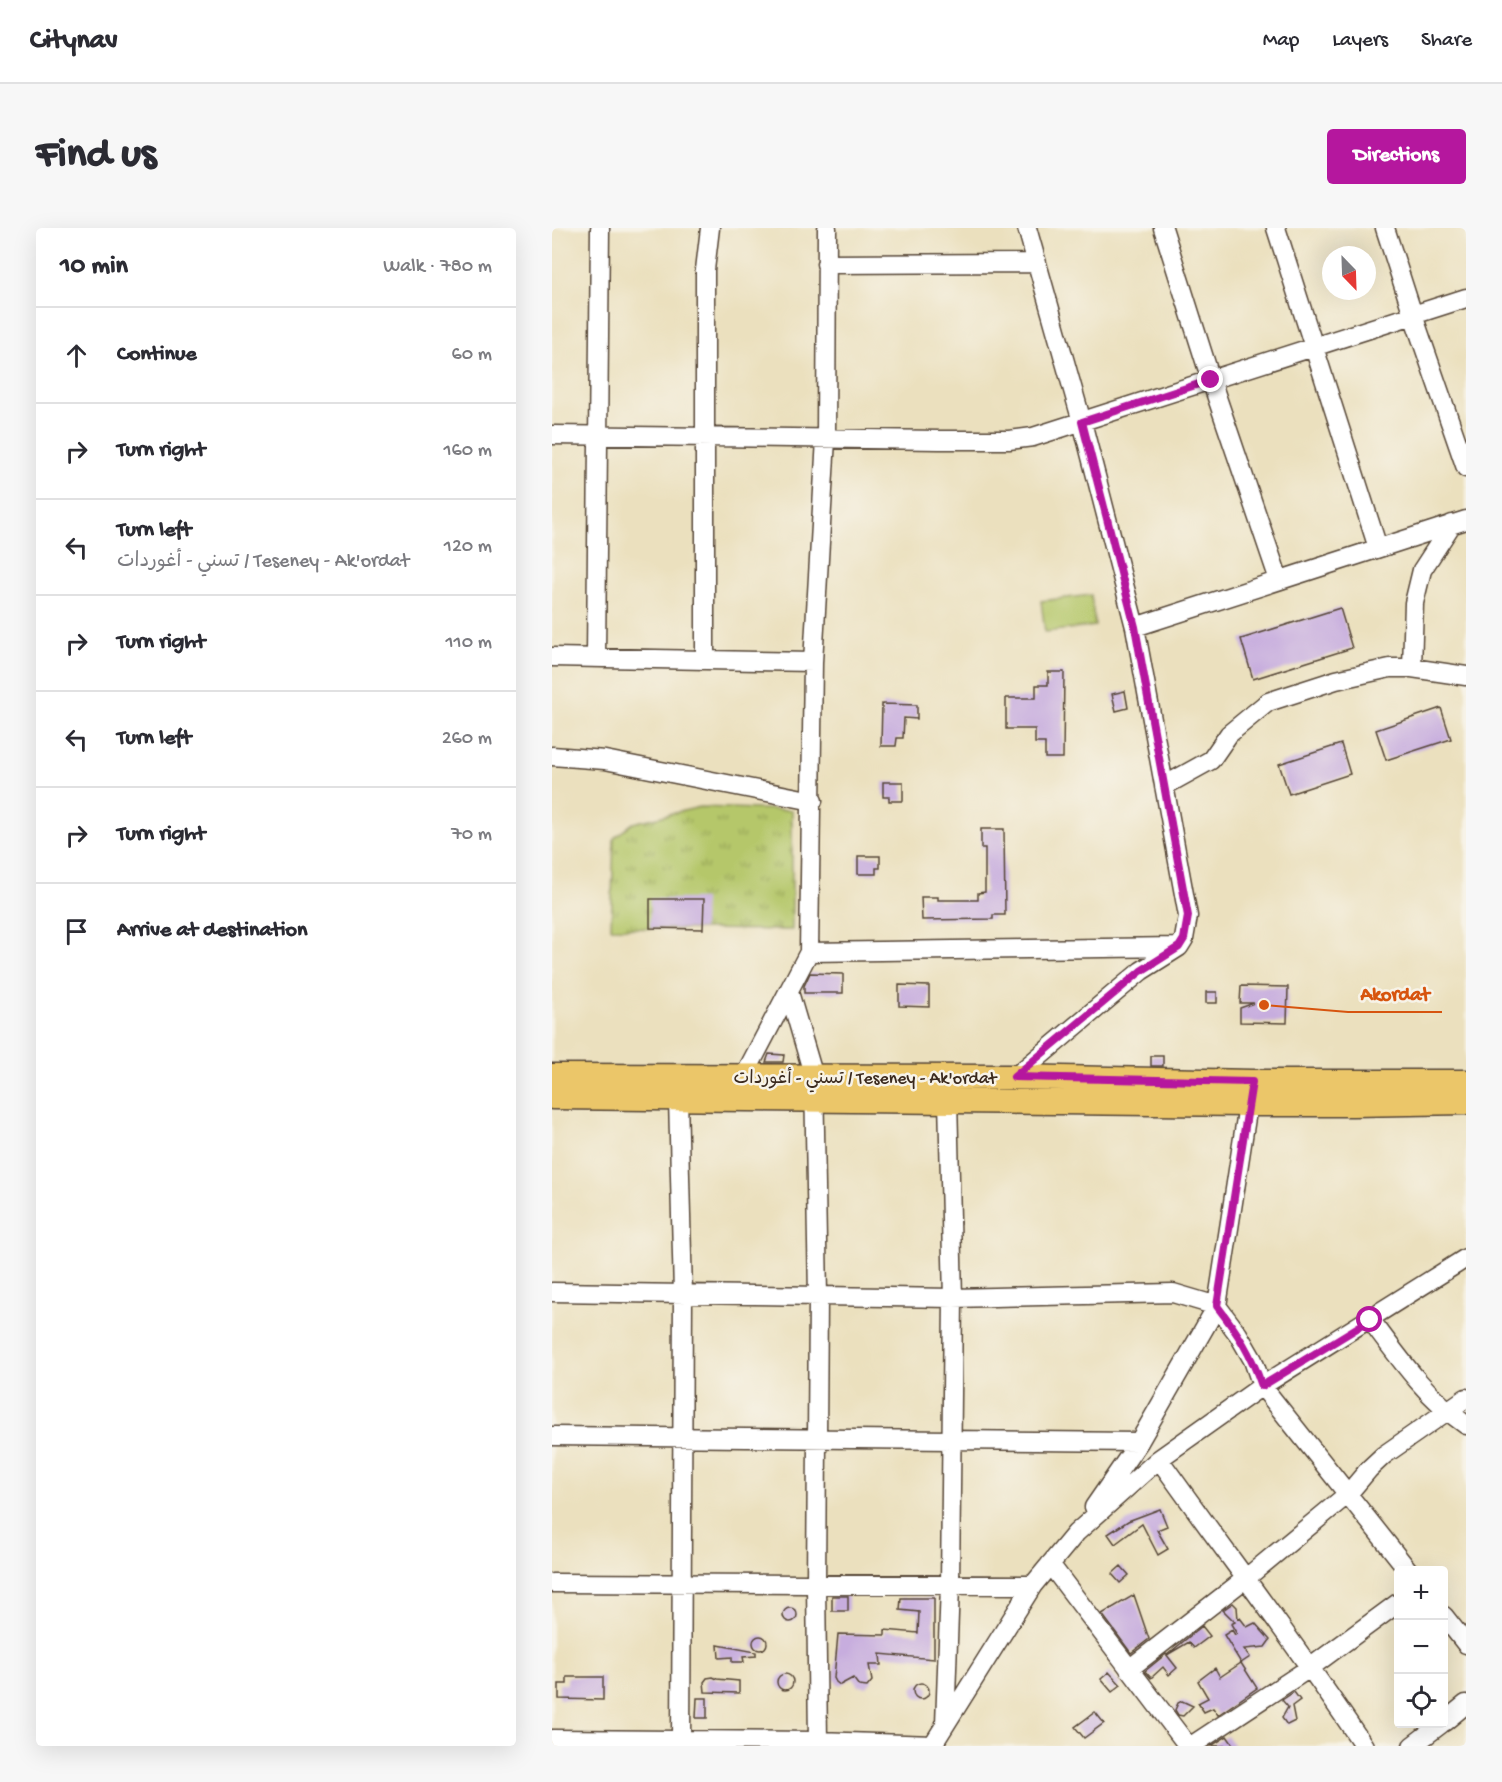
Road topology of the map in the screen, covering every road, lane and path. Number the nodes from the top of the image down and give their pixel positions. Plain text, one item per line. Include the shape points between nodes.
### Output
1 (600, 228) edge
2 (710, 228) edge
3 (827, 228) edge
4 (1027, 228) edge
5 (1163, 228) edge
6 (1276, 228) edge
7 (1385, 228) edge
8 (1037, 263) junction
9 (826, 264) junction
10 (1466, 298) edge
11 (1413, 315) junction
12 (1315, 347) junction
13 (1211, 380) junction
14 (1082, 422) junction
15 (552, 435) edge
16 (599, 435) junction
17 (704, 437) junction
18 (826, 439) junction
19 (1466, 468) edge
20 (1459, 522) edge
21 (1378, 548) junction
22 (1279, 580) junction
23 (1135, 627) junction
24 (552, 657) edge
25 (597, 658) junction
26 (705, 660) junction
27 (813, 662) junction
28 (1412, 668) junction
29 (1466, 676) edge
30 (552, 756) edge
31 (1164, 786) junction
32 (813, 801) junction
33 (1179, 947) junction
34 (810, 952) junction
35 (789, 992) junction
36 (552, 1076) edge
37 (1014, 1077) junction
38 (743, 1078) junction
39 (1466, 1082) edge
40 (814, 1089) junction
41 (1250, 1093) junction
42 (552, 1097) edge
43 (678, 1098) junction
44 (948, 1100) junction
45 (1466, 1102) edge
46 (1466, 1258) edge
47 (552, 1292) edge
48 (683, 1294) junction
49 (818, 1296) junction
50 (953, 1298) junction
51 (1217, 1306) junction
52 (1370, 1320) junction
53 (1262, 1386) junction
54 (1466, 1398) edge
55 (1447, 1412) junction
56 (1466, 1425) edge
57 (552, 1436) edge
58 (682, 1438) junction
59 (818, 1439) junction
60 (952, 1441) junction
61 (1139, 1442) junction
62 (1158, 1459) junction
63 (1347, 1494) junction
64 (1076, 1533) junction
65 (1050, 1564) junction
66 (1405, 1566) edge
67 (1245, 1579) junction
68 (552, 1583) edge
69 (682, 1584) junction
70 (816, 1585) junction
71 (1033, 1585) junction
72 (950, 1586) junction
73 (1394, 1607) edge
74 (1446, 1620) edge
75 (1466, 1644) edge
76 (1311, 1667) junction
77 (1129, 1669) junction
78 (1466, 1704) edge
79 (1448, 1718) edge
80 (945, 1726) junction
81 (1435, 1728) edge
82 (552, 1739) edge
83 (818, 1741) junction
84 (681, 1743) edge
85 (932, 1745) edge
86 (1190, 1746) edge
87 (1364, 1746) edge
88 (1412, 1746) edge

1 - 16 street
2 - 17 street via 705,270
3 - 9 street
4 - 8 street
5 - 13 street
6 - 12 street
7 - 11 street
8 - 9 street
8 - 14 street
9 - 18 street
10 - 11 street
11 - 12 street
11 - 19 street
12 - 13 street
12 - 21 street
13 - 14 street
13 - 22 street
14 - 18 street via 1009,440
14 - 23 street
15 - 16 street
16 - 17 street
16 - 25 street
17 - 18 street
17 - 26 street
18 - 27 street
20 - 21 street
20 - 28 street via 1422,570 1414,603
21 - 22 street
22 - 23 street
23 - 31 street
24 - 25 street
25 - 26 street
26 - 27 street
27 - 32 street
28 - 29 street
28 - 31 street via 1390,668 1336,680 1268,702 1229,734 1211,760
30 - 32 street via 605,760
31 - 33 street via 1188,916
32 - 34 street
33 - 34 street
33 - 37 street via 1141,971
34 - 35 street
35 - 38 street
35 - 40 street
36 - 38 main road, تسني - أغوردات / Teseney - Ak'ordat
37 - 40 main road, تسني - أغوردات / Teseney - Ak'ordat
37 - 41 main road, تسني - أغوردات / Teseney - Ak'ordat
38 - 40 main road, تسني - أغوردات / Teseney - Ak'ordat
39 - 41 main road, تسني - أغوردات / Teseney - Ak'ordat
40 - 43 main road
40 - 44 main road
40 - 49 street
41 - 44 main road
41 - 45 main road via 1353,1104
41 - 51 street
42 - 43 main road
43 - 48 street
44 - 50 street
46 - 52 street
47 - 48 street
48 - 49 street
48 - 58 street
49 - 50 street
49 - 59 street
50 - 51 street via 1173,1293
50 - 60 street
51 - 53 street via 1253,1360
51 - 61 street
52 - 53 street
52 - 55 street via 1411,1374
53 - 62 street
53 - 63 street
54 - 55 street
55 - 56 street
55 - 63 street via 1384,1455
57 - 58 street
58 - 59 street
58 - 69 street
59 - 60 street
59 - 70 street
60 - 61 street
60 - 72 street
61 - 64 street
62 - 64 street
62 - 67 street
63 - 66 street
63 - 67 street
64 - 65 street
65 - 71 street
65 - 77 street
67 - 76 street
67 - 77 street
68 - 69 street
69 - 70 street
69 - 84 street
70 - 72 street
70 - 83 street
71 - 72 street
71 - 80 street
72 - 80 street
73 - 76 street
74 - 75 street
76 - 86 street
76 - 87 street
77 - 86 street
78 - 79 street
80 - 85 street
81 - 88 street
82 - 84 street
83 - 84 street
83 - 85 street

